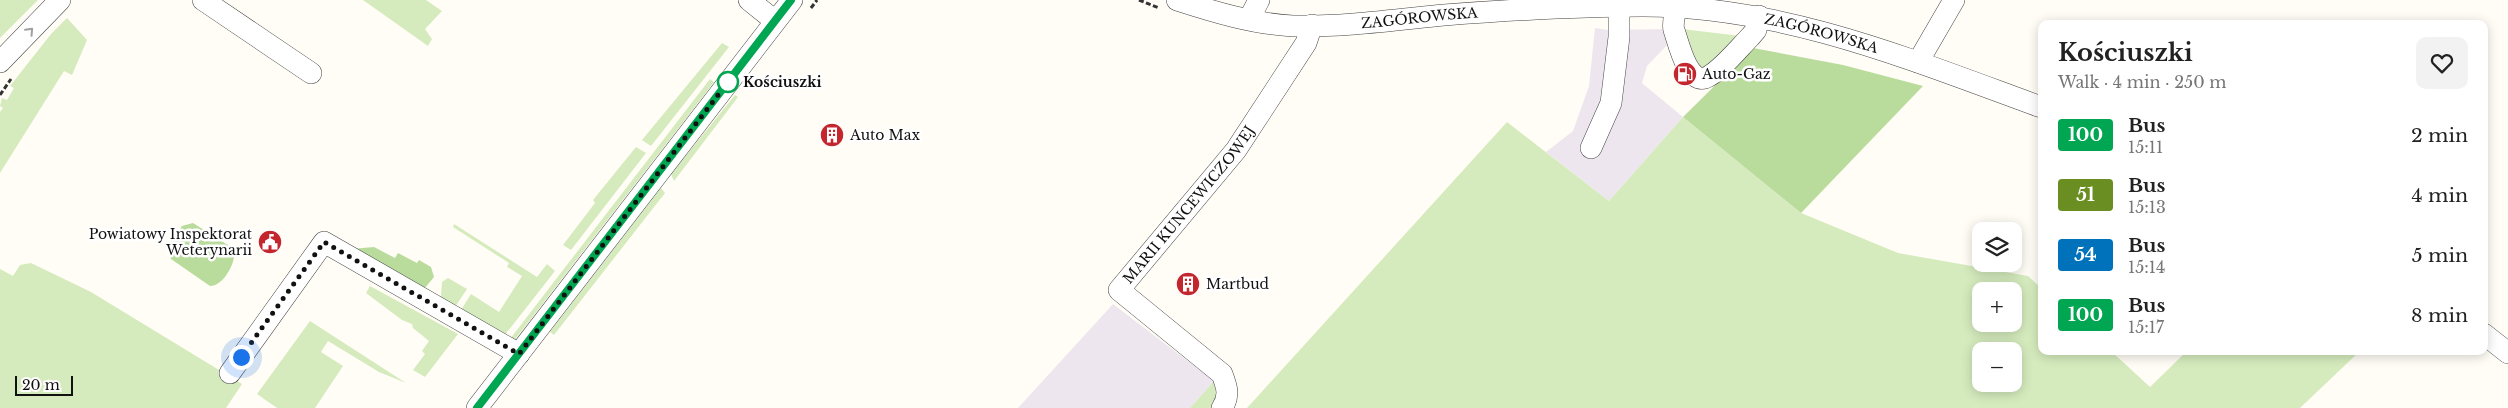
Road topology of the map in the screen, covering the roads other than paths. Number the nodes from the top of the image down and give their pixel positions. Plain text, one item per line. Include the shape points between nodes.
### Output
1 (60, 0) edge
2 (203, 0) edge
3 (750, 0) edge
4 (792, 0) edge
5 (1177, 0) edge
6 (1259, 0) edge
7 (1954, 0) edge
8 (1558, 4) edge
9 (1619, 6) junction
10 (1676, 7) junction
11 (1759, 16) junction
12 (1249, 20) junction
13 (775, 21) junction
14 (1312, 25) junction
15 (0, 62) edge
16 (1918, 62) junction
17 (311, 73) dead end
18 (2038, 106) edge
19 (1591, 148) dead end
20 (2488, 337) edge
21 (2508, 353) edge
22 (519, 354) junction
23 (230, 373) dead end
24 (477, 408) edge
25 (1222, 408) edge

15 -> 1 street
2 - 17 street
3 - 13 street
4 - 13 street
5 - 12 street, ZAGÓROWSKA
6 - 12 street
7 - 16 street
8 - 9 street, ZAGÓROWSKA
8 - 14 street, ZAGÓROWSKA
9 - 10 street, ZAGÓROWSKA
9 - 19 street via 1619,37 1611,103
10 - 11 street, ZAGÓROWSKA
10 - 11 street via 1673,29 1686,66 1698,78 1712,74 1750,37 1756,30
11 - 16 street, ZAGÓROWSKA via 1830,33
12 - 14 street, ZAGÓROWSKA via 1292,26
13 - 22 street
14 - 25 street, MARII KUNCEWICZOWEJ via 1306,43 1236,150 1119,290 1222,374 1228,389
16 - 18 street, ZAGÓROWSKA
20 - 21 street
22 - 23 street via 324,242
22 - 24 street

